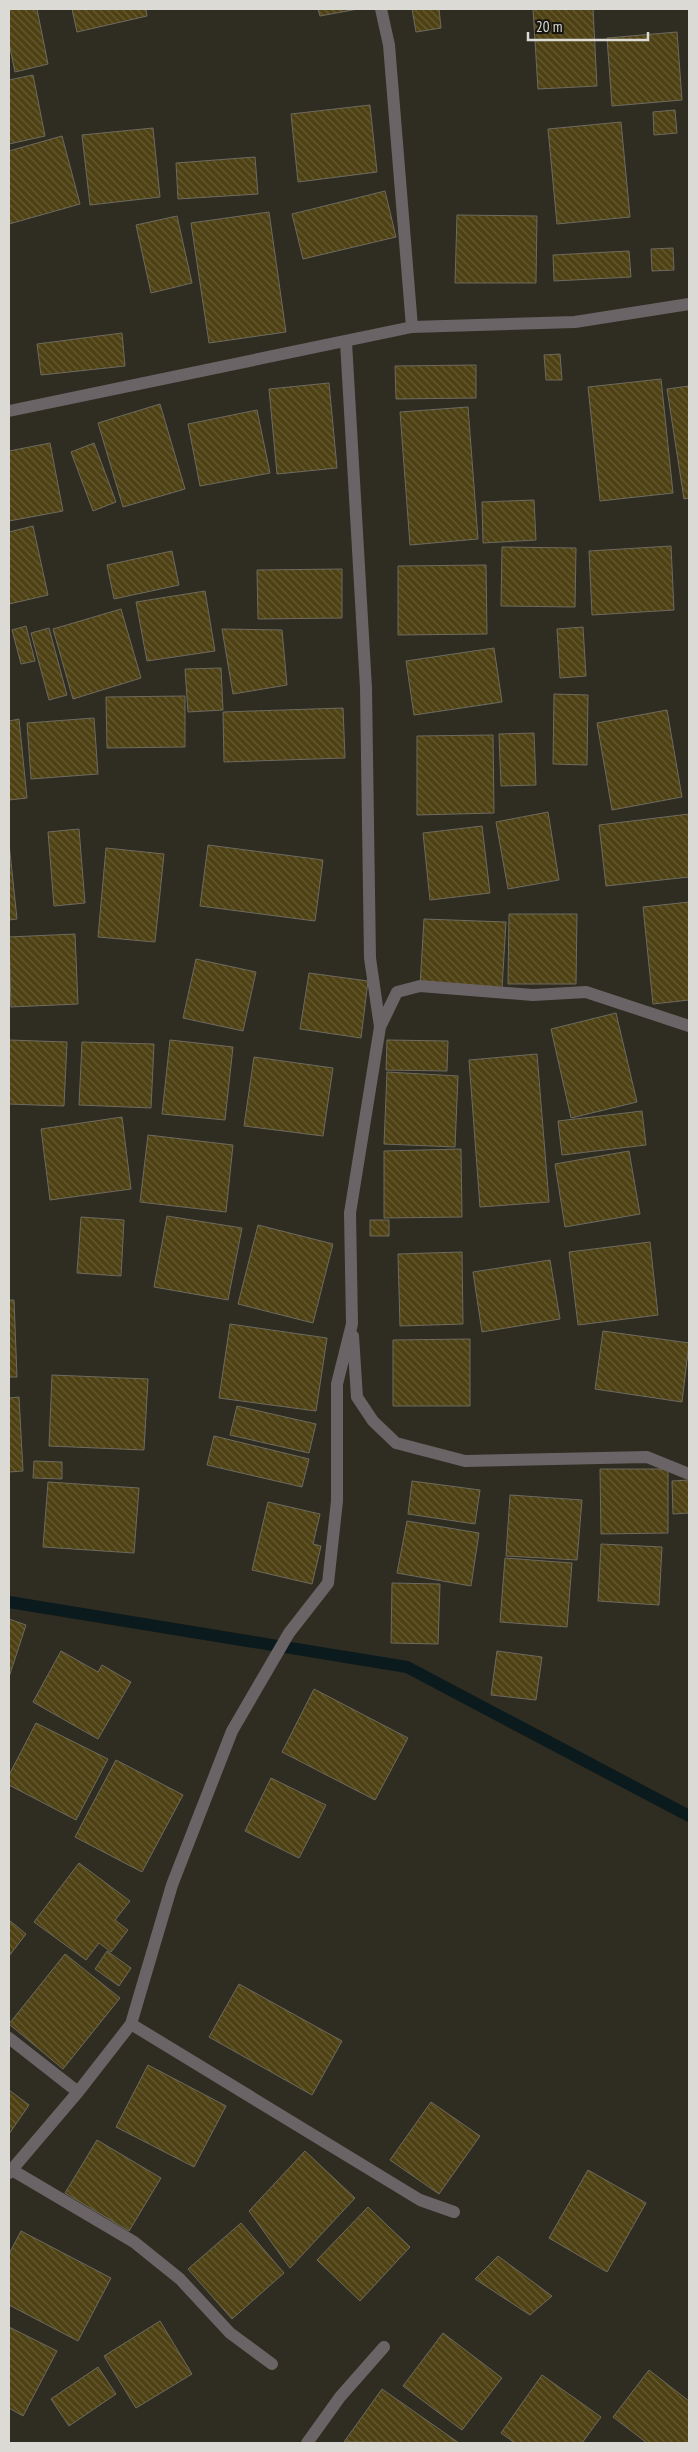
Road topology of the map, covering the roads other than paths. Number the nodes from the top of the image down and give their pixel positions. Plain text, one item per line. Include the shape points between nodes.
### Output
1 (381, 9) edge
2 (689, 304) edge
3 (412, 327) junction
4 (346, 342) junction
5 (9, 412) edge
6 (689, 1026) edge
7 (380, 1027) junction
8 (352, 1324) junction
9 (689, 1474) edge
10 (131, 2024) junction
11 (9, 2038) edge
12 (78, 2092) junction
13 (10, 2171) edge
14 (454, 2212) dead end
15 (384, 2347) dead end
16 (272, 2364) dead end
17 (307, 2443) edge

1 - 3 street via 389,45
2 - 3 street via 575,322
3 - 4 street
4 - 5 street
4 - 7 street via 366,688 370,958
6 - 7 street via 586,992 533,996 420,986 397,992
7 - 8 street via 350,1213
8 - 9 street via 357,1397 373,1421 396,1443 464,1461 648,1457
8 - 10 street via 337,1384 337,1501 328,1583 289,1633 232,1731 172,1885
10 - 12 street
10 - 14 street via 420,2200
11 - 12 street
12 - 13 street
13 - 16 street via 134,2242 180,2279 230,2333
15 - 17 street via 340,2397

